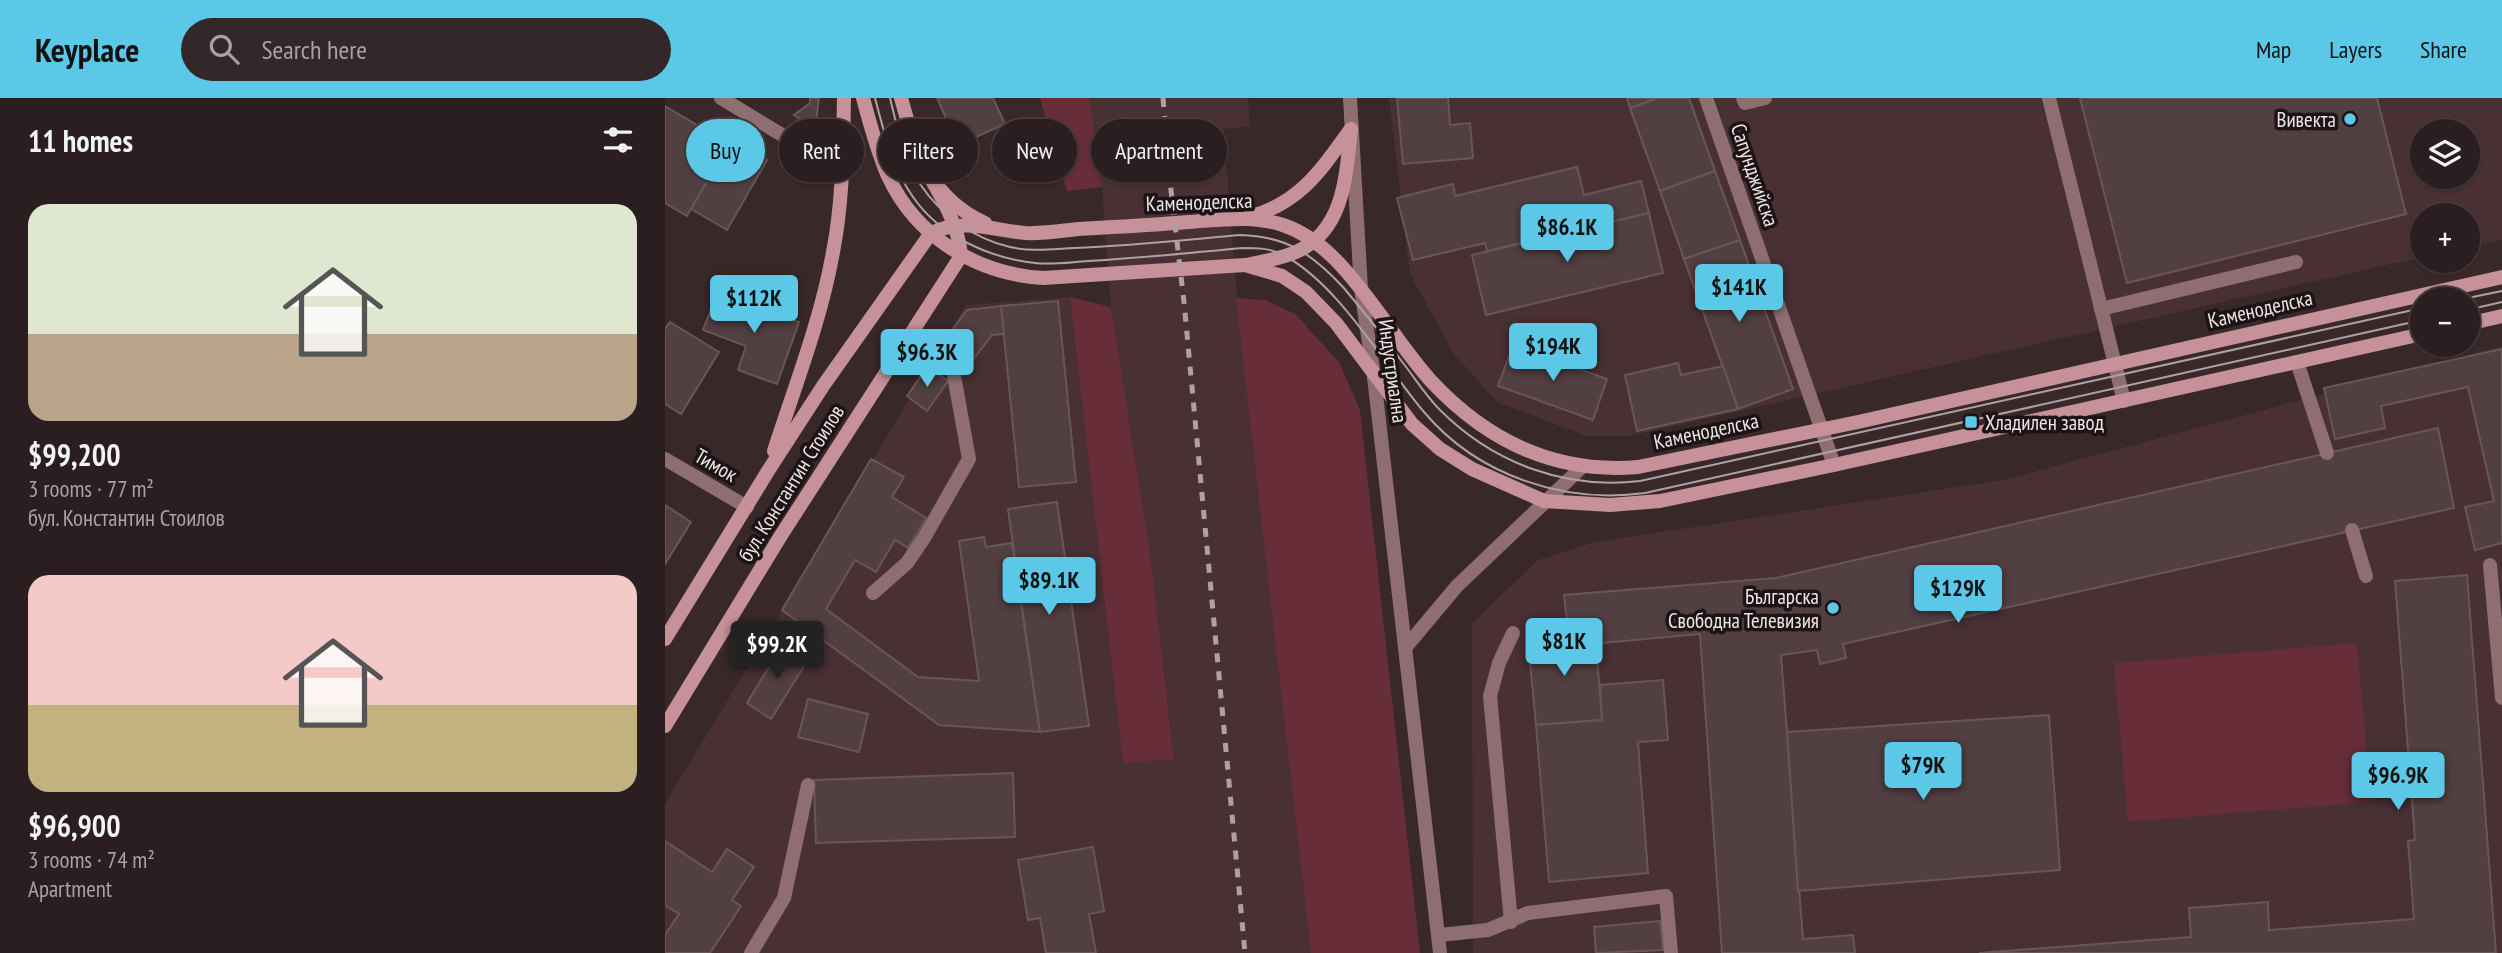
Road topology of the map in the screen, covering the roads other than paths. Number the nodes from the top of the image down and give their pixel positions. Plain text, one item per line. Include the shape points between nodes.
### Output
1 (721, 98) edge
2 (844, 98) edge
3 (863, 98) edge
4 (901, 98) edge
5 (1350, 98) edge
6 (1706, 98) edge
7 (1743, 98) edge
8 (1765, 98) edge
9 (2049, 98) edge
10 (844, 119) edge
11 (907, 119) edge
12 (1351, 129) junction
13 (779, 133) edge
14 (842, 182) edge
15 (933, 182) edge
16 (934, 182) edge
17 (1243, 219) junction
18 (954, 226) junction
19 (999, 229) junction
20 (931, 233) junction
21 (1315, 242) junction
22 (961, 256) junction
23 (2296, 262) dead end
24 (1245, 265) junction
25 (2502, 277) edge
26 (1361, 289) junction
27 (2101, 309) junction
28 (2502, 316) edge
29 (2480, 321) edge
30 (910, 335) junction
31 (2410, 337) edge
32 (2297, 362) junction
33 (2115, 363) junction
34 (1374, 377) junction
35 (2124, 401) junction
36 (1822, 429) junction
37 (2327, 453) dead end
38 (665, 459) edge
39 (1834, 465) junction
40 (1583, 466) junction
41 (768, 471) junction
42 (1543, 501) junction
43 (747, 507) junction
44 (2352, 530) dead end
45 (2490, 565) dead end
46 (2366, 576) dead end
47 (873, 593) dead end
48 (1513, 633) dead end
49 (665, 639) edge
50 (1405, 648) junction
51 (2502, 698) edge
52 (665, 726) edge
53 (808, 785) dead end
54 (1511, 922) junction
55 (1439, 934) junction
56 (751, 953) edge
57 (1440, 953) edge
58 (1671, 953) edge

1 - 13 street
2 - 10 main road
3 - 20 main road via 889,178 902,201
4 - 11 main road
5 - 12 street, Индустриална
6 - 36 street, Сапунджийска
7 - 8 street via 1745,103
9 - 27 street
12 - 17 main road via 1319,174 1294,197
12 - 21 main road via 1345,185 1325,232
12 - 26 street, Индустриална
14 - 41 main road via 819,310
15 - 18 main road
16 - 19 main road via 960,209
17 - 19 main road, Каменоделска via 1029,233
17 - 21 main road, Каменоделска via 1284,225
18 - 19 main road
18 - 20 main road
18 - 22 main road
20 - 22 main road
20 - 41 main road, бул. Константин Стоилов
21 - 24 main road via 1285,256
21 - 26 main road, Каменоделска
22 - 24 main road via 998,271 1044,278
22 - 30 main road, бул. Константин Стоилов
23 - 27 street
24 - 34 main road via 1282,276 1306,292 1336,323
25 - 33 main road, Каменоделска
26 - 34 street, Индустриална
26 - 40 main road, Каменоделска via 1429,379 1458,408 1501,439 1549,459
27 - 33 street
28 - 29 main road
30 - 47 street via 953,370 969,459 907,563
30 - 52 main road, бул. Константин Стоилов
31 - 32 main road
32 - 35 main road
32 - 37 street
33 - 35 street
33 - 36 main road, Каменоделска
34 - 42 main road via 1412,424 1440,449
34 - 50 street, Индустриална
35 - 39 main road
36 - 39 street, Сапунджийска
36 - 40 main road, Каменоделска via 1638,467
38 - 43 street, Тимок
39 - 42 main road via 1660,501 1610,505
40 - 42 street
41 - 43 main road, бул. Константин Стоилов
42 - 50 street via 1457,586
43 - 49 main road, бул. Константин Стоилов
44 - 46 street
45 - 51 street
48 - 54 street via 1490,696
50 - 55 street, Индустриална
53 - 56 street via 784,898
54 - 55 street via 1488,930
54 - 58 street via 1528,913 1666,896
55 - 57 street, Индустриална

